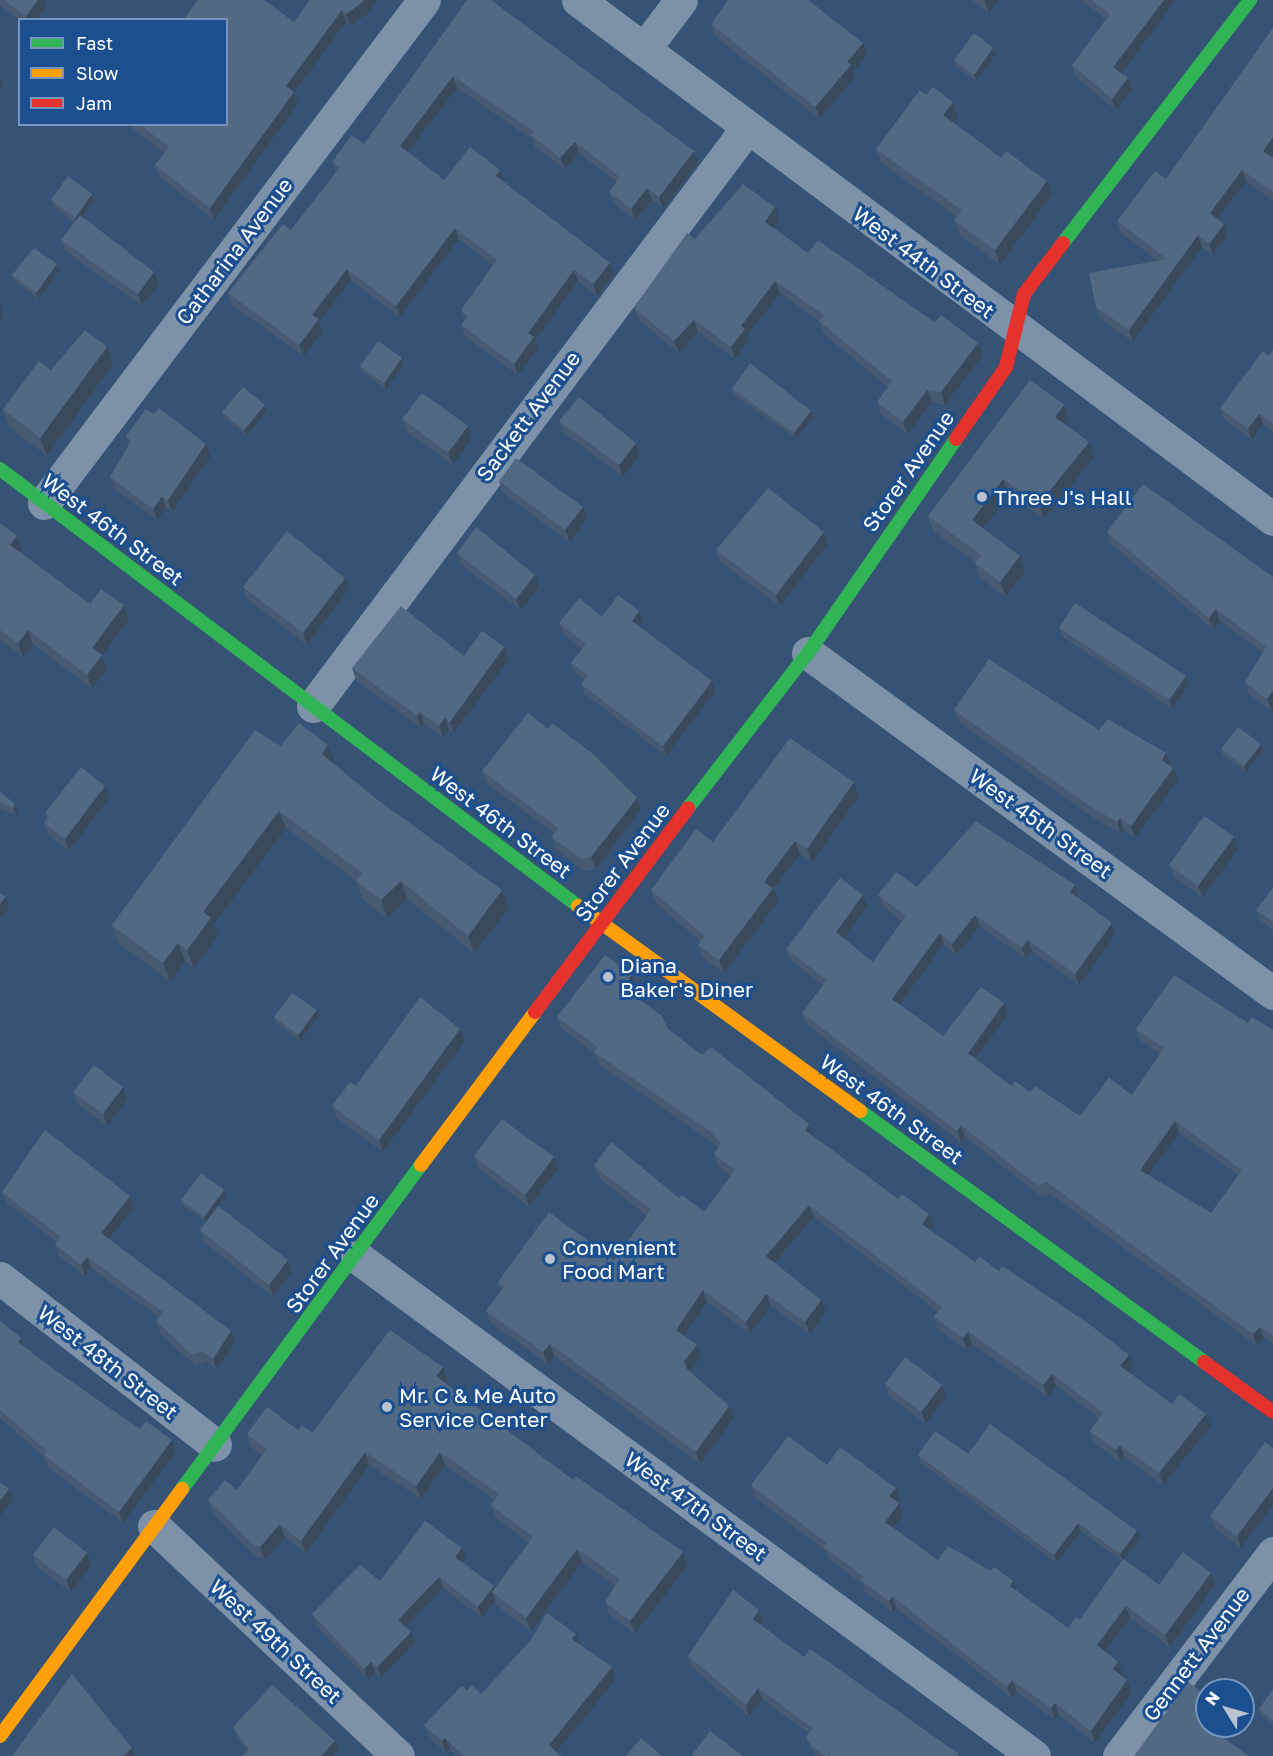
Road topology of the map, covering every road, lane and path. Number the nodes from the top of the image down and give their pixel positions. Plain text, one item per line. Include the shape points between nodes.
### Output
1 (424, 0) edge
2 (578, 0) edge
3 (681, 0) edge
4 (1250, 0) edge
5 (644, 49) junction
6 (747, 128) junction
7 (1015, 331) junction
8 (0, 469) edge
9 (44, 503) junction
10 (1273, 519) edge
11 (808, 653) junction
12 (313, 706) junction
13 (600, 923) junction
14 (1273, 993) edge
15 (357, 1257) junction
16 (0, 1278) edge
17 (1273, 1412) edge
18 (215, 1445) junction
19 (154, 1526) junction
20 (1273, 1553) edge
21 (0, 1736) edge
22 (399, 1756) edge
23 (1034, 1756) edge
24 (1119, 1756) edge

1 - 9 street, Catharina Avenue
2 - 5 street, West 44th Street
3 - 5 street
4 - 7 street, Storer Avenue via 1024,294
5 - 6 street, West 44th Street
6 - 7 street, West 44th Street
6 - 12 street, Sackett Avenue
7 - 10 street, West 44th Street
7 - 11 street, Storer Avenue via 1006,367
8 - 9 street, West 46th Street
9 - 12 street, West 46th Street
11 - 13 street, Storer Avenue
11 - 14 street, West 45th Street
12 - 13 street, West 46th Street
13 - 15 street, Storer Avenue
13 - 17 street, West 46th Street
15 - 18 street, Storer Avenue
15 - 23 street, West 47th Street
16 - 18 street, West 48th Street
18 - 19 street, Storer Avenue
19 - 21 street, Storer Avenue
19 - 22 street, West 49th Street
20 - 24 street, Gennett Avenue

